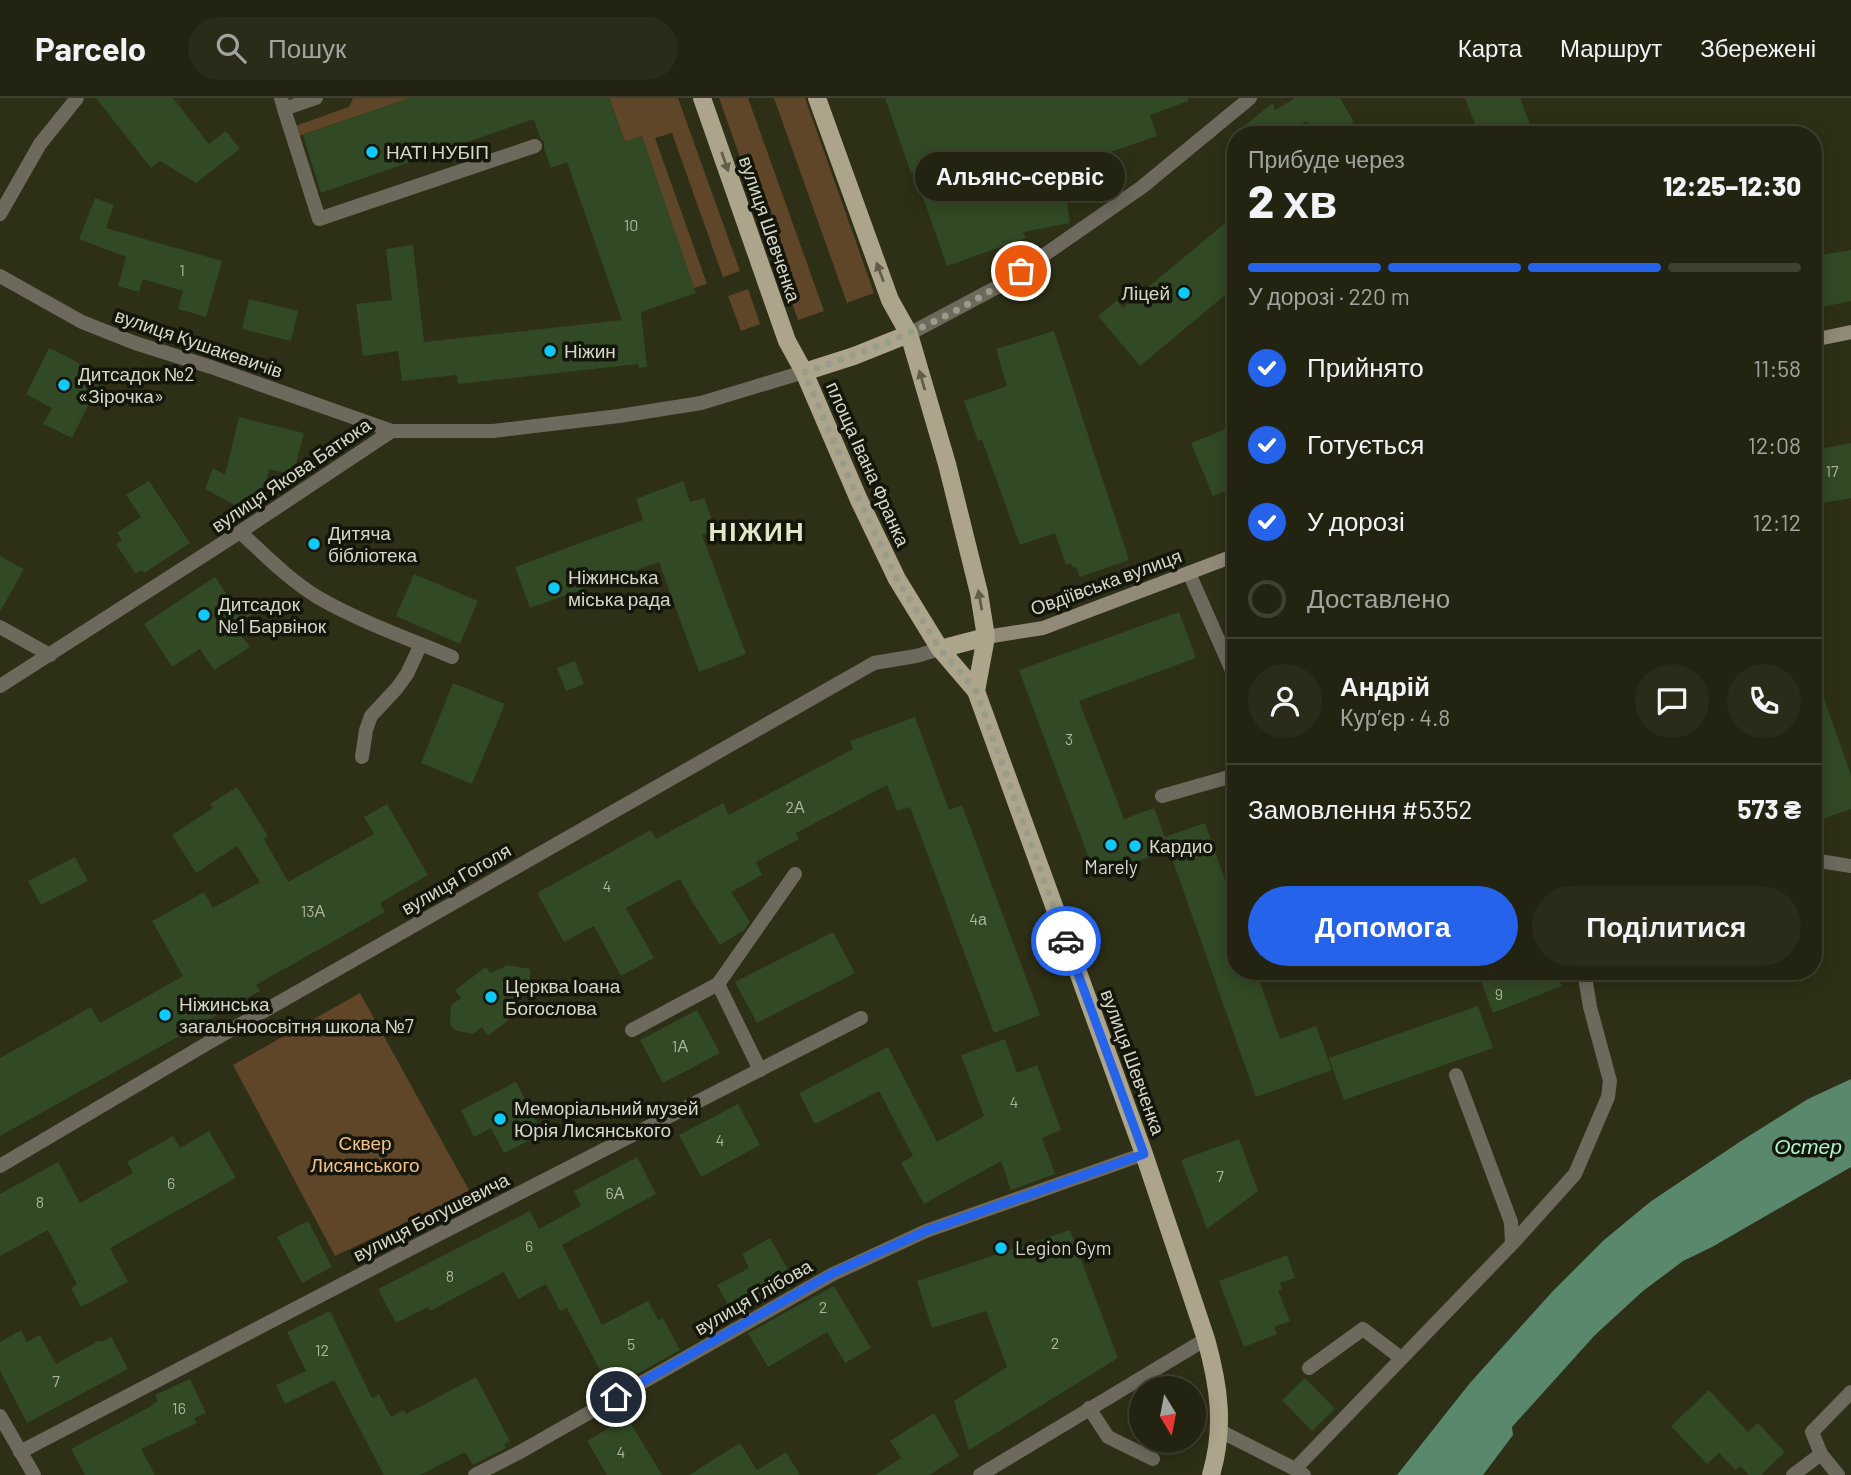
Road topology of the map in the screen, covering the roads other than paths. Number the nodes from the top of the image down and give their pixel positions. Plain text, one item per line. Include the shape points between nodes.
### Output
1 (78, 98) edge
2 (316, 98) edge
3 (702, 98) edge
4 (817, 98) edge
5 (1250, 98) edge
6 (282, 104) edge
7 (535, 146) dead end
8 (0, 214) edge
9 (0, 276) edge
10 (1851, 332) edge
11 (909, 334) junction
12 (1822, 338) edge
13 (804, 372) junction
14 (392, 431) junction
15 (240, 533) junction
16 (1227, 558) edge
17 (1189, 573) junction
18 (0, 627) edge
19 (986, 637) junction
20 (421, 645) junction
21 (940, 649) junction
22 (50, 655) junction
23 (452, 657) dead end
24 (1227, 660) edge
25 (0, 686) edge
26 (976, 691) junction
27 (362, 757) dead end
28 (1227, 778) edge
29 (1162, 796) dead end
30 (1822, 861) edge
31 (1851, 866) edge
32 (795, 874) dead end
33 (1586, 980) edge
34 (718, 985) junction
35 (861, 1018) dead end
36 (632, 1030) dead end
37 (760, 1070) junction
38 (1456, 1075) dead end
39 (1144, 1154) junction
40 (0, 1166) edge
41 (1512, 1244) junction
42 (1206, 1339) junction
43 (1401, 1358) junction
44 (1309, 1368) dead end
45 (1851, 1392) edge
46 (1090, 1409) junction
47 (0, 1416) edge
48 (1220, 1432) junction
49 (20, 1452) junction
50 (1821, 1454) junction
51 (1153, 1459) dead end
52 (1299, 1472) edge
53 (34, 1475) edge
54 (475, 1475) edge
55 (980, 1475) edge
56 (1211, 1475) edge
57 (1793, 1475) edge
58 (1838, 1475) edge

1 - 8 street via 40,144
2 - 6 street
3 -> 13 main road, вулиця Шевченка via 787,341
11 -> 4 main road via 890,300
5 - 11 street via 1142,187 1001,285
6 - 7 street via 319,219
9 - 14 street, вулиця Кушакевичів via 82,322 135,343
10 - 12 main road
11 - 13 main road, площа Івана Франка
19 -> 11 main road via 947,464
13 - 14 street, вулиця Якова Батюка via 701,403 619,416 493,431
13 - 21 main road, площа Івана Франка via 897,579
14 - 15 street, вулиця Якова Батюка
15 - 20 street via 282,572 318,597
15 - 22 street, вулиця Якова Батюка
16 - 17 main road, Овдіївська вулиця
17 - 19 main road, Овдіївська вулиця via 1043,628
17 - 24 street
18 - 22 street
19 - 21 main road
19 - 26 main road
20 - 23 street
20 - 27 street via 407,674 371,716
21 - 26 main road, площа Івана Франка
21 - 40 street, вулиця Гоголя via 874,663 208,1042
22 - 25 street, вулиця Якова Батюка
26 - 39 main road, вулиця Шевченка
28 - 29 street
30 - 31 street
32 - 34 street
33 - 41 street via 1610,1081 1608,1097 1574,1174
34 - 36 street
34 - 37 street
35 - 37 street, вулиця Богушевича
37 - 49 street, вулиця Богушевича
38 - 41 street via 1511,1222
39 - 42 main road, вулиця Шевченка
39 - 54 street, вулиця Глібова via 926,1231 833,1273
41 - 43 street
42 - 46 street
42 - 48 main road, вулиця Шевченка via 1219,1401
43 - 44 street via 1363,1329
43 - 52 street
45 - 50 street via 1812,1432
46 - 51 street via 1108,1437
46 - 55 street
47 - 49 street
48 - 52 street
48 - 56 main road, вулиця Шевченка
49 - 53 street
50 - 57 street
50 - 58 street

